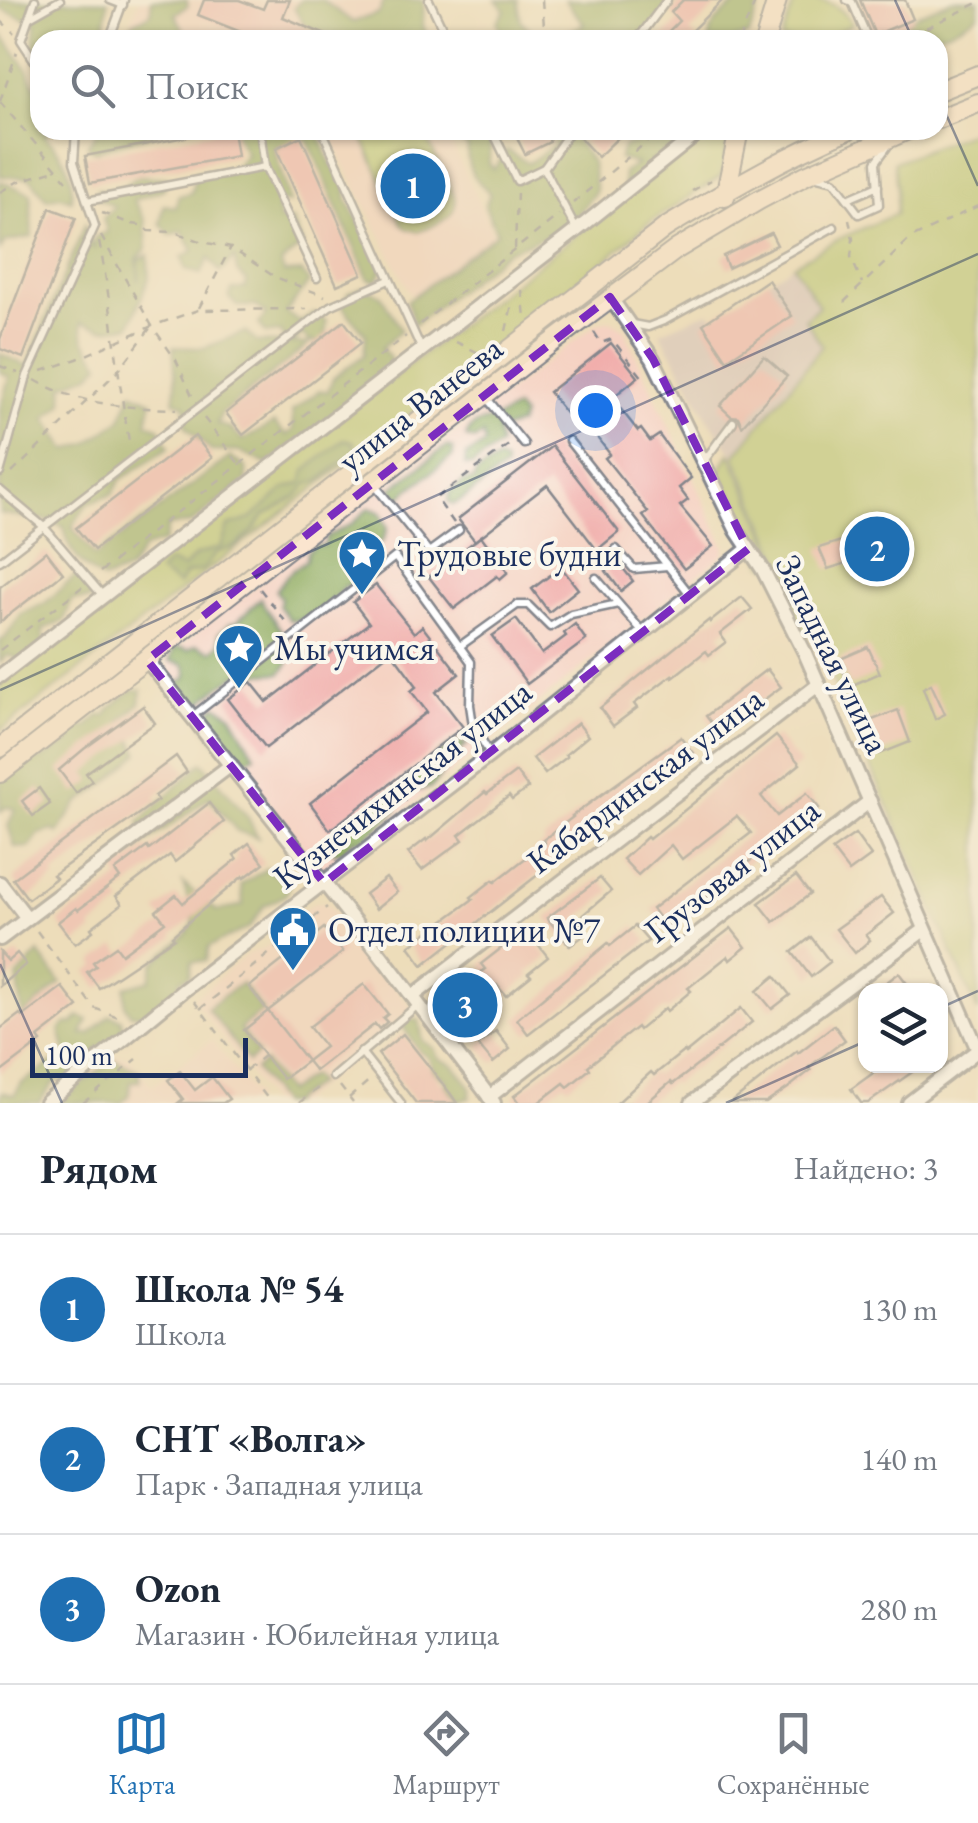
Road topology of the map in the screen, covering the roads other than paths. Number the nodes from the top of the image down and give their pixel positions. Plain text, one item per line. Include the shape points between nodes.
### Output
1 (35, 0) edge
2 (60, 0) edge
3 (110, 0) edge
4 (429, 0) edge
5 (667, 0) edge
6 (777, 0) edge
7 (847, 0) edge
8 (123, 2) edge
9 (30, 17) junction
10 (113, 30) edge
11 (443, 30) edge
12 (644, 30) edge
13 (768, 30) edge
14 (863, 30) edge
15 (30, 54) edge
16 (978, 76) edge
17 (948, 88) edge
18 (978, 103) edge
19 (948, 114) edge
20 (75, 140) edge
21 (261, 140) edge
22 (327, 140) edge
23 (497, 140) edge
24 (564, 140) edge
25 (689, 140) edge
26 (736, 140) edge
27 (814, 140) edge
28 (884, 140) edge
29 (895, 140) edge
30 (264, 167) junction
31 (544, 168) junction
32 (806, 175) junction
33 (878, 186) junction
34 (726, 190) junction
35 (848, 199) junction
36 (87, 201) junction
37 (720, 222) junction
38 (834, 227) dead end
39 (576, 230) junction
40 (317, 278) dead end
41 (390, 280) junction
42 (610, 298) junction
43 (630, 324) junction
44 (421, 348) junction
45 (484, 395) junction
46 (733, 422) dead end
47 (522, 440) road end
48 (569, 440) dead end
49 (703, 462) junction
50 (0, 473) edge
51 (372, 482) junction
52 (0, 490) edge
53 (44, 527) junction
54 (458, 530) road end
55 (748, 548) junction
56 (616, 549) dead end
57 (0, 561) edge
58 (668, 566) junction
59 (596, 578) dead end
60 (690, 594) junction
61 (103, 596) junction
62 (618, 604) junction
63 (643, 632) junction
64 (460, 646) junction
65 (147, 660) junction
66 (0, 676) edge
67 (818, 685) junction
68 (193, 716) junction
69 (0, 748) edge
70 (490, 755) junction
71 (231, 765) junction
72 (0, 773) edge
73 (870, 801) junction
74 (0, 883) edge
75 (324, 883) junction
76 (27, 918) junction
77 (924, 930) junction
78 (0, 939) edge
79 (416, 1000) junction
80 (978, 1050) edge
81 (361, 1052) junction
82 (332, 1077) road end
83 (492, 1100) edge
84 (46, 1103) edge
85 (401, 1103) edge
86 (692, 1103) edge
87 (909, 1103) edge

1 - 9 lane
2 - 9 lane
3 - 8 lane
4 - 11 lane
5 - 12 lane
6 - 13 main road
7 - 14 lane
8 - 10 lane
9 - 15 lane via 21,40
16 - 17 main road
18 - 19 main road
20 - 36 lane via 74,162
21 - 30 lane
22 - 41 lane
23 - 31 lane via 517,180
24 - 31 lane
25 - 39 street
26 - 34 main road
27 - 34 main road, улица Ванеева
28 - 32 main road, улица Ванеева
29 - 33 lane via 876,162
30 - 36 lane
30 - 40 lane
31 - 39 lane
32 - 35 lane via 834,181
32 - 37 main road, улица Ванеева
33 - 35 lane
33 - 35 lane via 879,205 859,214
34 - 37 main road
34 - 69 main road, улица Ванеева via 665,228
36 - 50 lane via 95,226 27,376
37 - 42 main road, улица Ванеева
38 - 43 lane via 666,320
39 - 44 street
41 - 44 lane
41 - 53 lane via 330,306
42 - 43 street, Западная улица
42 - 45 main road, улица Ванеева
43 - 49 street, Западная улица
44 - 61 street
45 - 47 lane
45 - 51 main road, улица Ванеева
46 - 49 lane
48 - 58 lane
49 - 55 street, Западная улица
51 - 54 lane via 429,552
51 - 65 main road, улица Ванеева
52 - 53 lane
53 - 57 lane
53 - 61 lane
55 - 60 street, Кузнечихинская улица
55 - 67 street, Западная улица
56 - 58 lane via 634,570
58 - 60 lane
59 - 62 lane
60 - 63 street, Кузнечихинская улица
61 - 66 street
62 - 63 lane
62 - 64 lane via 571,614 550,627 528,605 517,605
63 - 70 street, Кузнечихинская улица
64 - 68 lane via 394,558
64 - 70 lane via 472,662 473,726
65 - 68 street
65 - 72 main road, улица Ванеева
67 - 73 street, Западная улица
67 - 79 street, Кабардинская улица
68 - 71 street
70 - 75 street, Кузнечихинская улица
71 - 75 street
71 - 76 street
73 - 77 street, Западная улица
73 - 83 street, Грузовая улица
74 - 76 street
75 - 79 street
75 - 84 street, Кузнечихинская улица
76 - 78 street
77 - 80 street, Западная улица
77 - 86 street
79 - 81 lane
79 - 83 street
80 - 87 street
81 - 82 lane
81 - 85 lane

